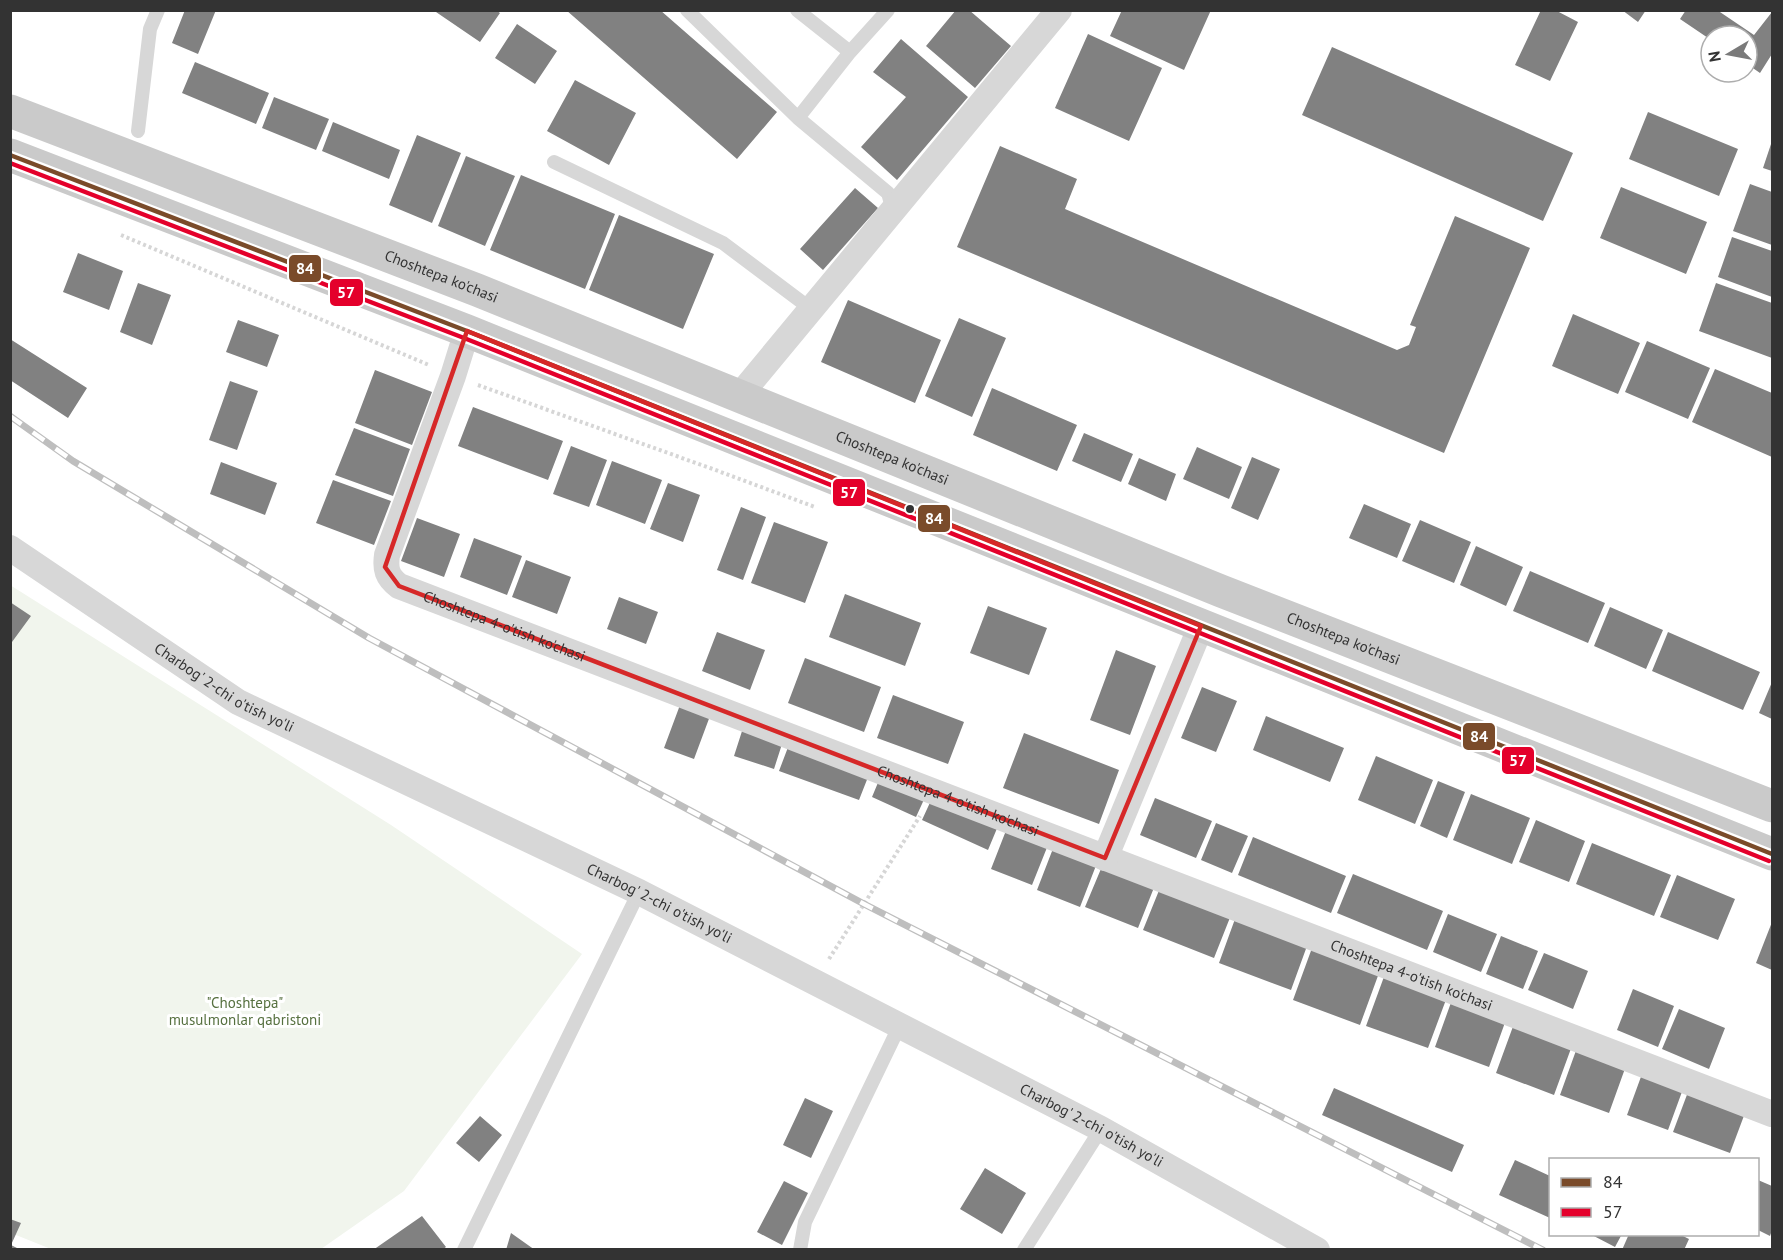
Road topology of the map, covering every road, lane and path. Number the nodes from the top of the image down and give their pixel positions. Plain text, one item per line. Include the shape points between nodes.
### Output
1 (158, 10) edge
2 (687, 10) edge
3 (797, 10) edge
4 (888, 10) edge
5 (1059, 10) edge
6 (850, 52) junction
7 (10, 111) edge
8 (798, 118) junction
9 (138, 131) dead end
10 (10, 155) edge
11 (554, 162) dead end
12 (893, 211) junction
13 (116, 232) dead end
14 (812, 309) junction
15 (467, 331) junction
16 (453, 376) junction
17 (740, 396) junction
18 (10, 548) edge
19 (1201, 626) junction
20 (1506, 702) junction
21 (1495, 743) junction
22 (935, 792) junction
23 (1773, 806) edge
24 (1773, 854) edge
25 (1105, 858) junction
26 (639, 892) junction
27 (814, 983) junction
28 (899, 1027) junction
29 (1773, 1114) edge
30 (1101, 1129) junction
31 (464, 1250) edge
32 (800, 1250) edge
33 (1024, 1250) edge
34 (1317, 1250) edge

1 - 9 lane via 150,29
2 - 8 lane
3 - 6 lane
4 - 6 lane
5 - 12 street
6 - 8 lane
7 - 17 main road, Choshtepa ko'chasi
8 - 12 lane via 888,193
10 - 15 main road
11 - 14 lane via 723,243
12 - 14 street
13 - 16 path
14 - 17 street
15 - 16 street, Choshtepa 4-o'tish ko'chasi
15 - 19 main road
16 - 22 street, Choshtepa 4-o'tish ko'chasi via 387,555 385,567 390,579 399,586
17 - 20 main road, Choshtepa ko'chasi
18 - 26 street, Charbog' 2-chi o'tish yo'li via 238,702
19 - 21 main road
19 - 25 street
20 - 21 main road
20 - 23 main road, Choshtepa ko'chasi
21 - 24 main road
22 - 25 street, Choshtepa 4-o'tish ko'chasi
22 - 27 path
25 - 29 street, Choshtepa 4-o'tish ko'chasi
26 - 27 street, Charbog' 2-chi o'tish yo'li
26 - 31 lane
27 - 28 street, Charbog' 2-chi o'tish yo'li
28 - 30 street, Charbog' 2-chi o'tish yo'li
28 - 32 lane via 805,1222
30 - 33 lane
30 - 34 street, Charbog' 2-chi o'tish yo'li

